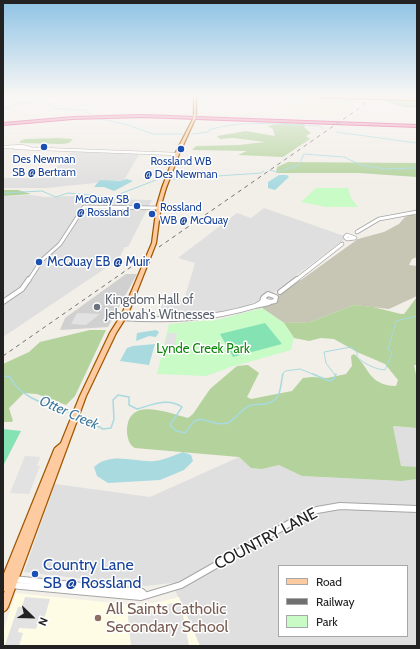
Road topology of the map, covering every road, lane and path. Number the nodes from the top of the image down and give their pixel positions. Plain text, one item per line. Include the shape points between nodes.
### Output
1 (190, 126) edge
2 (19, 146) junction
3 (26, 146) junction
4 (3, 147) edge
5 (15, 148) junction
6 (48, 148) junction
7 (23, 149) junction
8 (176, 153) junction
9 (157, 208) junction
10 (417, 212) edge
11 (357, 232) junction
12 (348, 235) junction
13 (345, 238) junction
14 (355, 238) junction
15 (350, 240) junction
16 (342, 244) junction
17 (280, 292) junction
18 (268, 294) junction
19 (263, 298) junction
20 (276, 298) junction
21 (3, 302) edge
22 (270, 302) junction
23 (255, 306) junction
24 (121, 318) junction
25 (417, 509) edge
26 (8, 583) edge
27 (3, 607) edge

1 - 8 main road, bridge
2 - 3 street
2 - 4 street
2 - 5 street
3 - 6 street
3 - 7 street
4 - 5 street
5 - 7 street
6 - 7 street
6 - 8 street
8 - 9 main road
9 - 21 street via 84,207 60,244 42,260 22,289
9 - 24 main road via 156,235
10 - 11 street via 379,219
11 - 12 street
11 - 14 street
12 - 13 street
12 - 14 street
13 - 15 street
13 - 16 street
14 - 15 street
15 - 16 street
16 - 17 street
17 - 18 street
17 - 20 street
18 - 19 street
18 - 20 street
19 - 22 street
19 - 23 street via 262,302
20 - 22 street
22 - 23 street
23 - 24 street via 200,320
24 - 26 main road via 78,407 62,454
25 - 26 street, COUNTRY LANE via 340,506 317,510 287,524 181,585 141,598
26 - 27 main road

